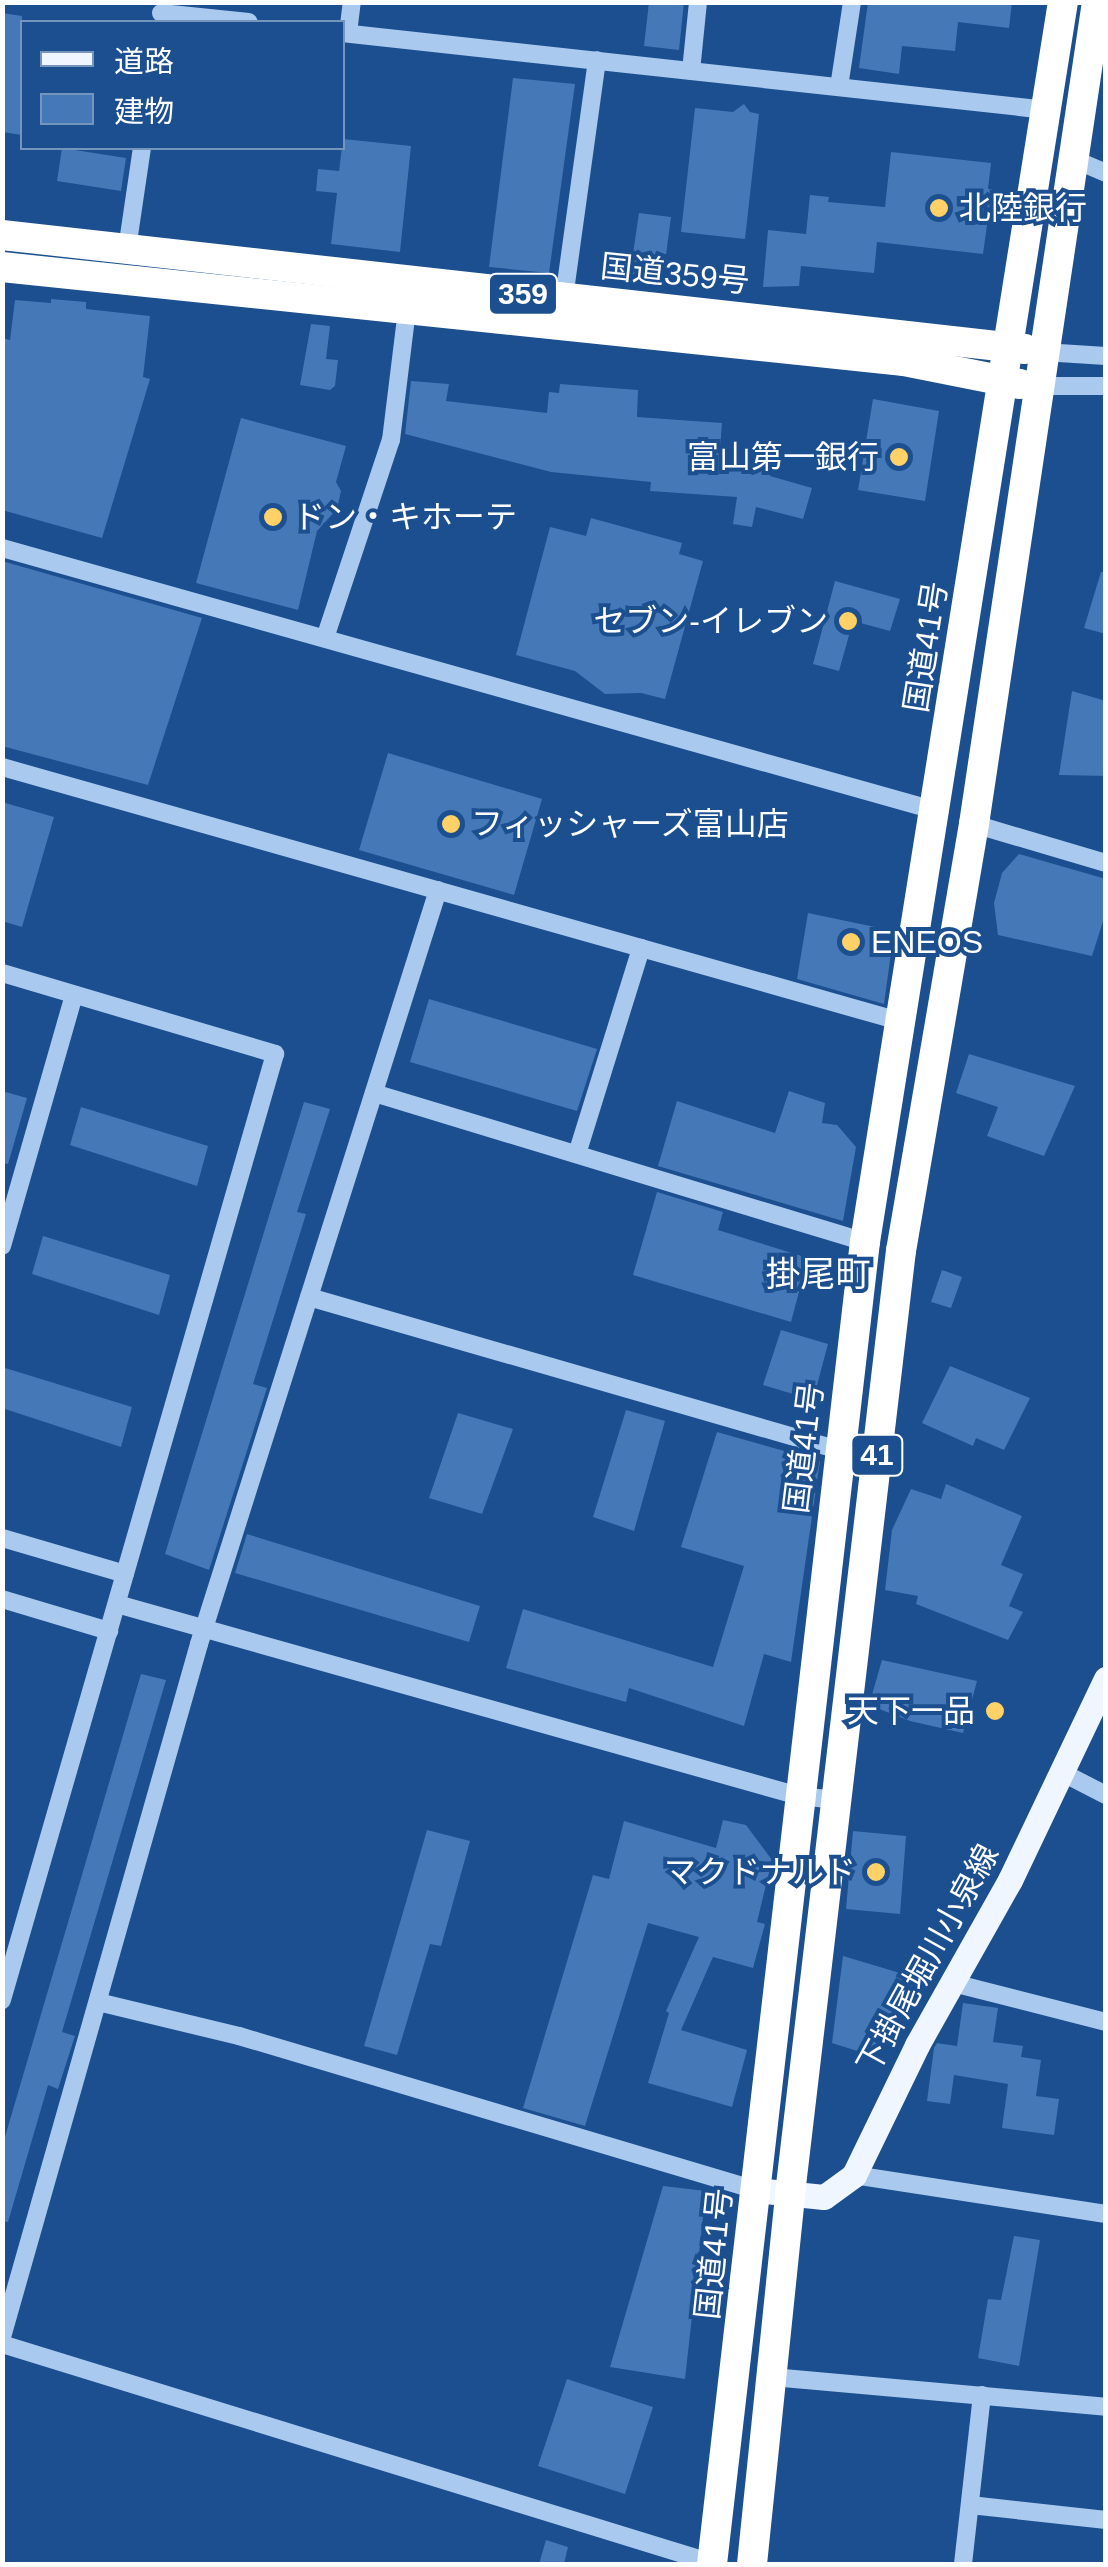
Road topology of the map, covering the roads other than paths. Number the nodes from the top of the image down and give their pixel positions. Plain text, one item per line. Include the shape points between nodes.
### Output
1 (352, 2) edge
2 (698, 2) edge
3 (852, 2) edge
4 (1063, 2) edge
5 (1097, 2) edge
6 (161, 13) edge
7 (229, 20) edge
8 (345, 33) edge
9 (597, 60) junction
10 (691, 71) junction
11 (838, 87) junction
12 (1047, 110) junction
13 (142, 150) edge
14 (1071, 158) junction
15 (1106, 173) edge
16 (2, 235) edge
17 (127, 250) junction
18 (2, 267) edge
19 (564, 298) junction
20 (407, 309) junction
21 (1006, 346) junction
22 (1043, 352) junction
23 (1106, 356) edge
24 (1002, 381) junction
25 (1038, 386) junction
26 (1106, 386) edge
27 (2, 548) edge
28 (325, 638) junction
29 (2, 767) edge
30 (937, 811) junction
31 (974, 824) junction
32 (1106, 863) edge
33 (438, 890) junction
34 (641, 948) junction
35 (2, 973) edge
36 (74, 994) junction
37 (899, 1021) junction
38 (374, 1093) junction
39 (577, 1154) junction
40 (865, 1242) junction
41 (2, 1246) edge
42 (309, 1297) junction
43 (839, 1450) junction
44 (2, 1538) edge
45 (125, 1574) junction
46 (2, 1599) edge
47 (116, 1604) junction
48 (204, 1630) junction
49 (109, 1631) junction
50 (1106, 1679) edge
51 (1063, 1773) junction
52 (1106, 1795) edge
53 (799, 1796) junction
54 (837, 1800) junction
55 (953, 1983) junction
56 (2, 2000) edge
57 (98, 2002) junction
58 (1106, 2022) edge
59 (854, 2175) junction
60 (756, 2190) junction
61 (790, 2194) junction
62 (1106, 2214) edge
63 (2, 2340) edge
64 (772, 2377) junction
65 (982, 2395) junction
66 (1106, 2407) edge
67 (970, 2505) junction
68 (1106, 2520) edge
69 (712, 2564) edge
70 (752, 2564) edge
71 (963, 2564) edge

1 - 8 street
2 - 10 street
3 - 11 street
4 - 12 highway, 41
5 - 14 highway, 41
6 - 7 street
8 - 9 street
9 - 10 street
9 - 19 street
10 - 11 street
11 - 12 street
12 - 21 highway, 41
13 - 17 street
14 - 15 street
14 - 22 highway, 41
16 - 17 highway, 国道359号 / 359
17 - 19 highway, 国道359号 / 359
18 - 20 highway, 国道359号 / 359
19 - 21 highway, 国道359号 / 359
20 - 24 highway, 国道359号 / 359 via 904,361
20 - 28 street via 390,440
21 - 22 highway, 国道359号 / 359
21 - 24 highway, 国道41号 / 41
22 - 23 street
22 - 25 highway, 41
24 - 25 highway, 国道359号 / 359
24 - 30 highway, 国道41号 / 41
25 - 26 street
25 - 31 highway, 41
27 - 28 street
28 - 30 street
29 - 33 street
30 - 37 highway, 国道41号 / 41
31 - 32 street
31 - 54 highway, 41 via 902,1251
33 - 34 street
33 - 38 street
34 - 37 street
34 - 39 street
35 - 36 street
36 - 41 street
36 - 45 street via 275,1054
37 - 40 highway, 国道41号 / 41
38 - 39 street
38 - 42 street
39 - 40 street
40 - 43 highway, 国道41号 / 41
42 - 43 street
42 - 48 street
43 - 53 highway, 国道41号 / 41
44 - 45 street
45 - 47 street
46 - 49 street
47 - 48 street
47 - 49 street
48 - 53 street
48 - 57 street
49 - 56 street
50 - 51 main road, 下掛尾堀川小泉線
51 - 52 street
51 - 55 main road, 下掛尾堀川小泉線
53 - 54 street
53 - 60 highway, 国道41号 / 41
54 - 61 highway, 41
55 - 58 street
55 - 59 main road, 下掛尾堀川小泉線
57 - 60 street via 238,2036
57 - 63 street
59 - 61 main road via 824,2196
59 - 62 street
60 - 61 main road
60 - 69 highway, 国道41号 / 41
61 - 64 highway, 41
63 - 69 street
64 - 65 street
64 - 70 highway, 41
65 - 66 street
65 - 67 street
67 - 68 street
67 - 71 street

